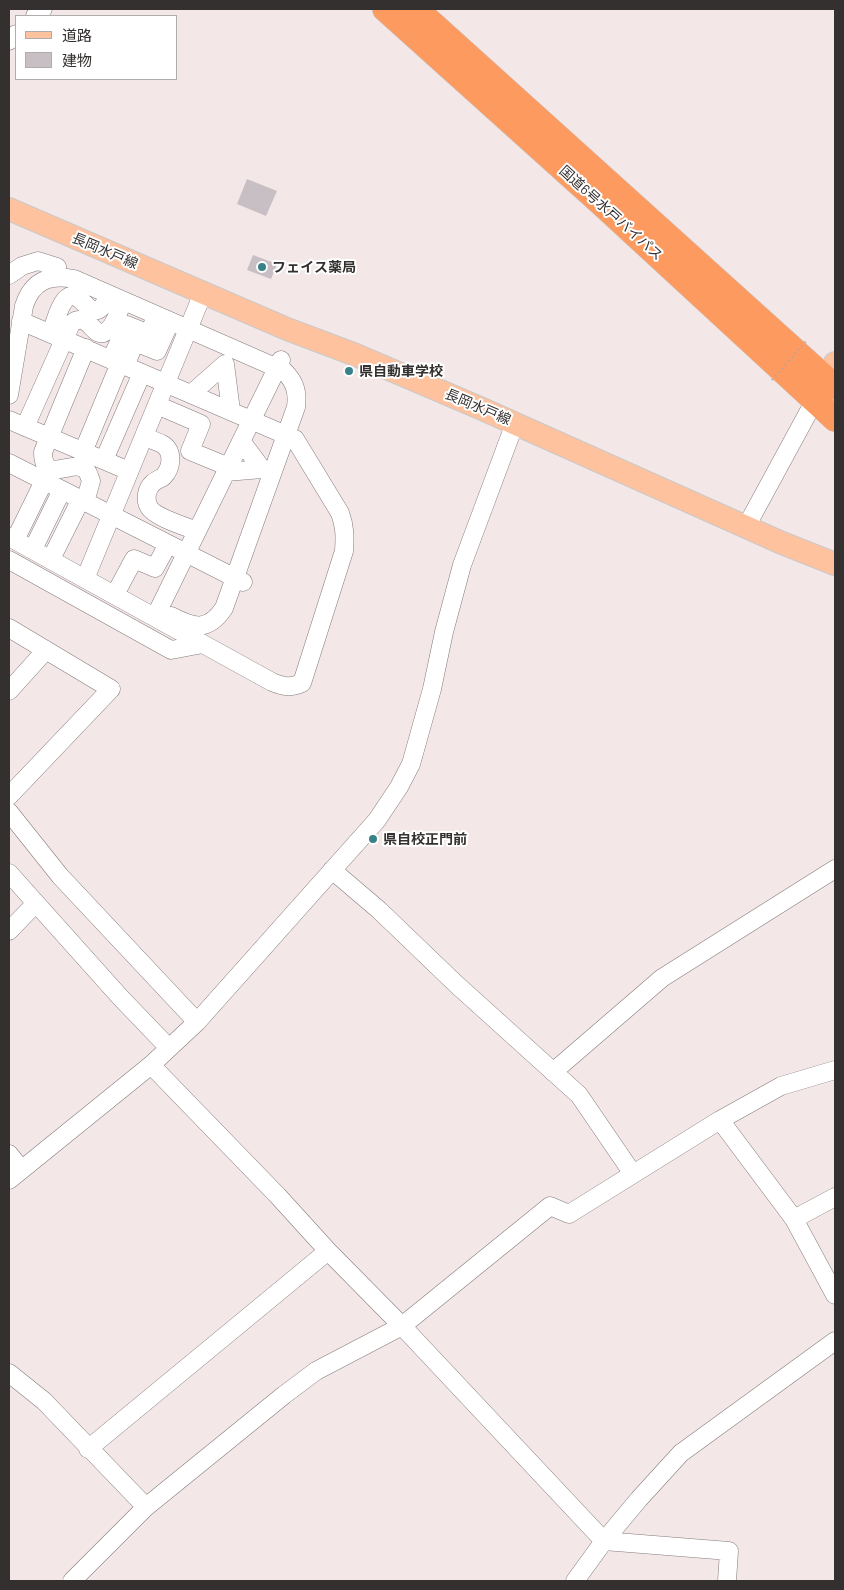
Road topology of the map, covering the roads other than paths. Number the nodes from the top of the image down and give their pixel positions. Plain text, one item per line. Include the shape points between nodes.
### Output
1 (385, 9) edge
2 (416, 9) edge
3 (9, 209) edge
4 (57, 267) junction
5 (16, 270) edge
6 (9, 284) edge
7 (203, 293) junction
8 (116, 298) junction
9 (163, 319) junction
10 (190, 324) junction
11 (15, 325) edge
12 (58, 336) junction
13 (86, 348) junction
14 (119, 363) junction
15 (279, 364) junction
16 (142, 373) junction
17 (828, 382) edge
18 (166, 383) junction
19 (191, 394) junction
20 (9, 395) edge
21 (157, 405) junction
22 (231, 412) junction
23 (252, 420) junction
24 (835, 420) edge
25 (515, 423) junction
26 (17, 424) edge
27 (48, 437) junction
28 (144, 437) junction
29 (290, 437) junction
30 (241, 441) junction
31 (83, 452) junction
32 (104, 460) junction
33 (9, 463) edge
34 (227, 469) junction
35 (130, 471) junction
36 (44, 481) junction
37 (62, 490) junction
38 (83, 500) junction
39 (112, 515) junction
40 (746, 527) junction
41 (197, 531) junction
42 (12, 532) edge
43 (37, 541) junction
44 (168, 544) junction
45 (54, 551) junction
46 (186, 553) junction
47 (9, 560) edge
48 (835, 564) edge
49 (87, 574) junction
50 (239, 580) junction
51 (119, 587) junction
52 (157, 613) junction
53 (9, 628) edge
54 (184, 634) junction
55 (203, 644) junction
56 (46, 650) junction
57 (9, 691) edge
58 (9, 796) edge
59 (9, 812) edge
60 (835, 869) edge
61 (332, 870) junction
62 (9, 873) edge
63 (36, 903) junction
64 (9, 931) edge
65 (197, 1022) junction
66 (169, 1048) junction
67 (151, 1065) junction
68 (835, 1070) edge
69 (553, 1072) junction
70 (720, 1120) junction
71 (9, 1154) edge
72 (15, 1174) edge
73 (633, 1174) junction
74 (835, 1197) edge
75 (794, 1219) junction
76 (328, 1252) junction
77 (835, 1295) edge
78 (402, 1326) junction
79 (835, 1341) edge
80 (9, 1373) edge
81 (88, 1449) junction
82 (146, 1508) junction
83 (604, 1541) junction
84 (72, 1581) edge
85 (575, 1581) edge
86 (726, 1581) edge

1 - 17 highway, 国道6号水戸バイパス via 603,205
2 - 17 highway, 国道6号水戸バイパス
3 - 7 main road, 長岡水戸線
4 - 5 street via 38,261
4 - 10 street via 76,270
4 - 11 street via 30,278 23,286 13,304
5 - 6 street
7 - 10 street
7 - 25 main road, 長岡水戸線
8 - 9 street
8 - 11 street via 74,279 52,277 34,287 27,296
8 - 12 street via 109,330 98,332 83,319 76,319
9 - 10 street
9 - 14 street via 149,334 127,324
10 - 15 street
10 - 18 street
11 - 12 street
11 - 20 street
12 - 13 street
12 - 26 street
13 - 14 street
13 - 27 street
14 - 16 street
14 - 31 street
15 - 23 street
15 - 29 street via 298,369 307,398 306,407
16 - 18 street
16 - 32 street
17 - 24 highway, 国道6号水戸バイパス
17 - 40 street
18 - 19 street
18 - 21 street
19 - 22 street
19 - 22 street via 225,364
21 - 28 street
21 - 34 street via 201,424 190,451
22 - 23 street
23 - 29 street
23 - 30 street
25 - 40 main road, 長岡水戸線
25 - 61 street via 462,565 411,764 381,814
26 - 27 street
27 - 31 street
27 - 38 street via 43,452 46,466 62,470 76,466 88,472 91,481
28 - 35 street
28 - 41 street via 163,444 171,460 168,470 147,490 149,508
29 - 50 street
29 - 55 street via 340,513 345,536 344,551 302,683 283,687
30 - 34 street
30 - 34 street via 262,470
31 - 32 street
32 - 35 street
33 - 36 street
34 - 41 street
35 - 39 street
36 - 37 street
36 - 42 street
37 - 38 street
37 - 43 street
38 - 39 street
38 - 45 street
39 - 44 street
39 - 49 street
40 - 48 main road, 長岡水戸線
41 - 46 street
42 - 43 street
42 - 49 street
43 - 45 street
44 - 46 street
44 - 51 street via 155,568 134,559
45 - 49 street
46 - 50 street
46 - 52 street
47 - 55 street via 171,650
49 - 51 street
49 - 52 street
50 - 52 street via 218,617 210,623 200,626 188,624
50 - 54 street via 227,623 209,635
51 - 52 street
52 - 54 street
53 - 56 street
54 - 55 street
56 - 57 street
56 - 58 street via 111,689
59 - 65 street via 60,876
60 - 69 street via 662,978
61 - 65 street
61 - 69 street
62 - 63 street
63 - 64 street
63 - 66 street
65 - 66 street
66 - 67 street
67 - 72 street
67 - 76 street
68 - 70 street via 781,1086
69 - 73 street via 579,1095
70 - 73 street
70 - 75 street
71 - 72 street
73 - 78 street via 569,1214 550,1206
74 - 75 street
75 - 77 street
76 - 78 street
76 - 81 street
78 - 82 street via 316,1371
78 - 83 street
79 - 83 street via 681,1454
80 - 81 street via 44,1402
81 - 82 street
82 - 84 street
83 - 85 street
83 - 86 street via 729,1551

